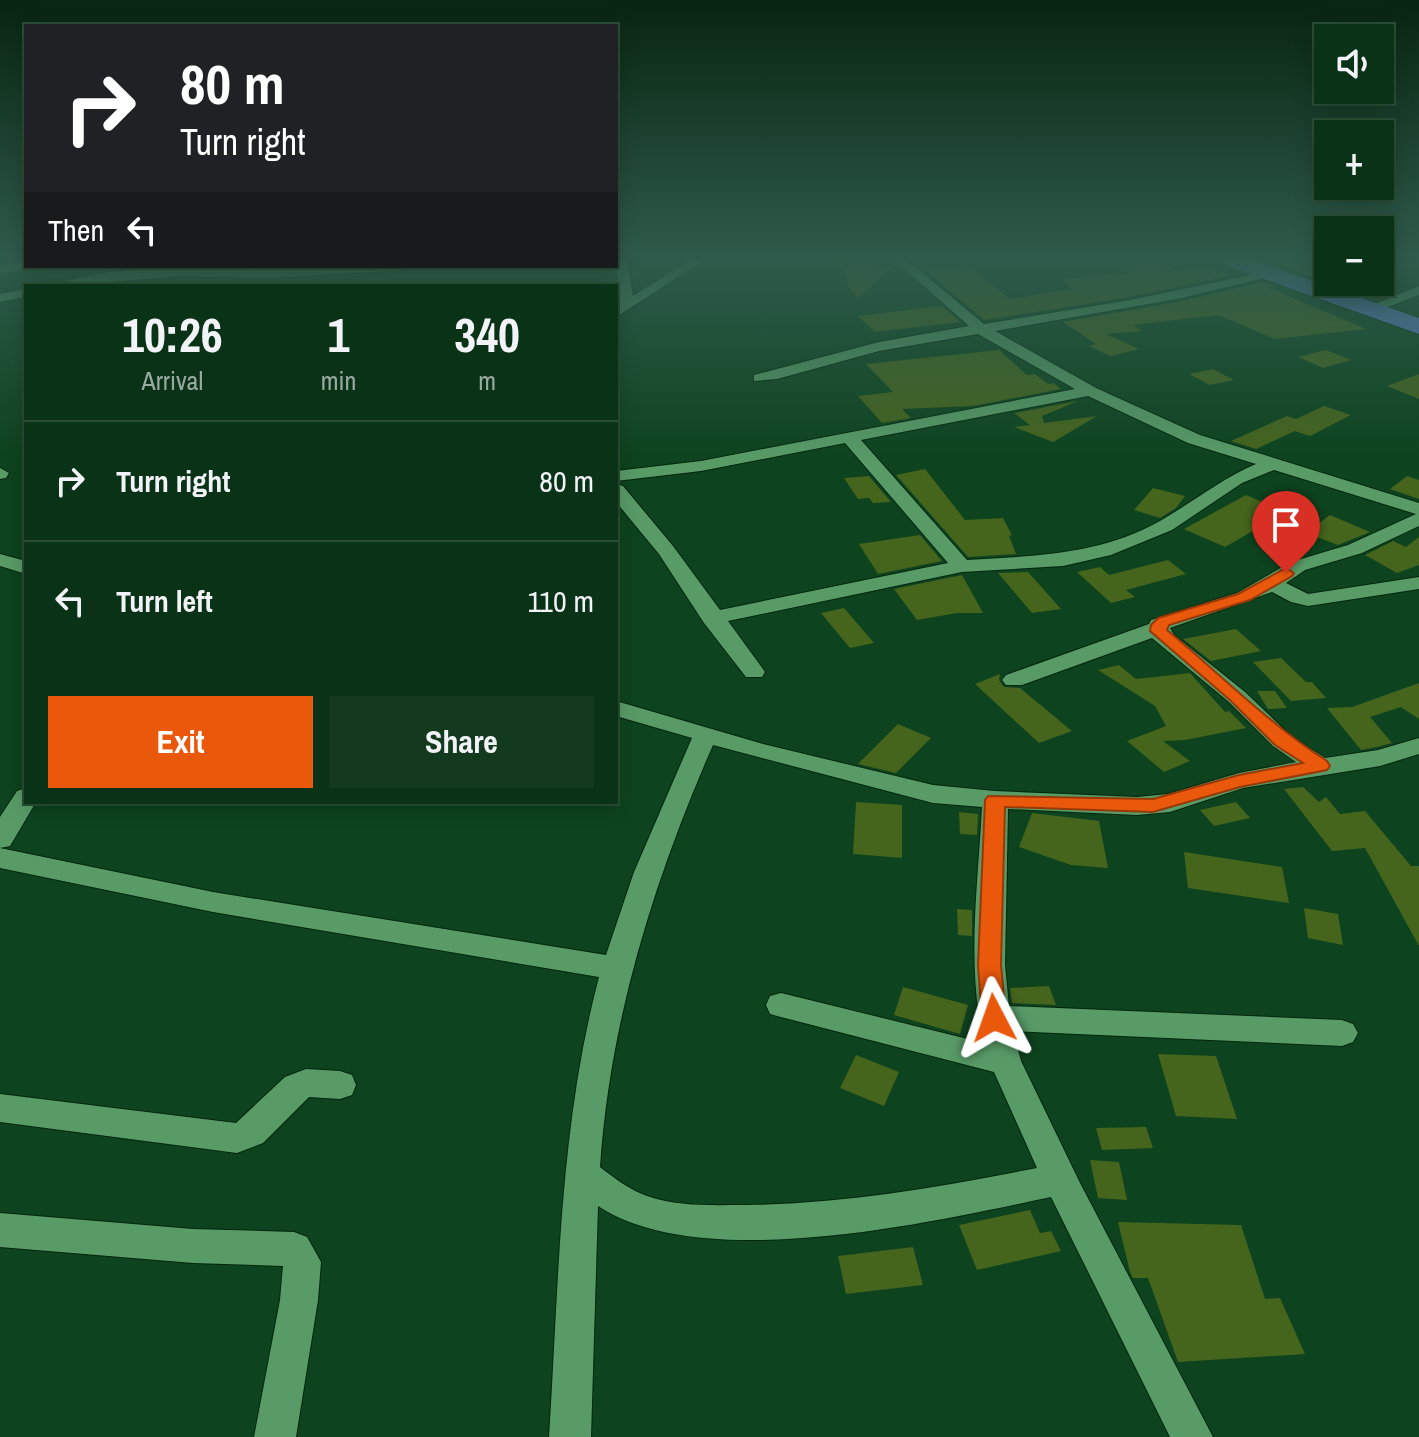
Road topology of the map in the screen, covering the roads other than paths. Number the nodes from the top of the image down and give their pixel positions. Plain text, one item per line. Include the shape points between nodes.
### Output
1 (977, 326) edge
2 (1004, 326) edge
3 (982, 330) junction
4 (760, 378) dead end
5 (1090, 391) junction
6 (848, 436) junction
7 (1274, 463) junction
8 (618, 476) edge
9 (618, 492) edge
10 (1419, 509) edge
11 (1419, 519) edge
12 (0, 560) edge
13 (962, 566) junction
14 (24, 567) edge
15 (1271, 583) junction
16 (1419, 583) edge
17 (712, 618) junction
18 (1158, 628) junction
19 (754, 672) dead end
20 (1014, 680) dead end
21 (618, 709) edge
22 (705, 736) junction
23 (1419, 746) edge
24 (1320, 766) junction
25 (24, 800) edge
26 (995, 800) junction
27 (0, 839) edge
28 (0, 858) edge
29 (615, 968) junction
30 (781, 1005) dead end
31 (994, 1018) junction
32 (1342, 1033) dead end
33 (1005, 1061) junction
34 (340, 1085) dead end
35 (0, 1108) edge
36 (583, 1175) junction
37 (1060, 1179) junction
38 (0, 1230) edge
39 (275, 1437) edge
40 (570, 1437) edge
41 (1192, 1437) edge

1 - 3 street
2 - 3 street
3 - 4 street via 882,345
3 - 5 street
5 - 6 street
5 - 7 street via 1181,434
6 - 8 street via 701,466
6 - 13 street
7 - 10 street
7 - 13 street via 1236,479 1165,526 1104,551 1063,560
9 - 17 street
11 - 15 street via 1355,549 1298,566
12 - 14 street
13 - 17 street
15 - 16 street via 1308,600
15 - 18 street
17 - 19 street
18 - 20 street
18 - 24 street via 1282,741
21 - 22 street
22 - 26 street via 933,794
22 - 29 street via 670,810
23 - 24 street via 1380,758
24 - 26 street via 1153,805
25 - 27 street
26 - 31 street via 990,965
28 - 29 street via 213,902
29 - 36 street via 588,1108
30 - 33 street
31 - 32 street
31 - 33 street
33 - 37 street
34 - 35 street via 297,1087 251,1132 237,1138
36 - 37 street via 648,1214 684,1222 783,1223 915,1209
36 - 40 street
37 - 41 street
38 - 39 street via 294,1249 302,1262 299,1300

